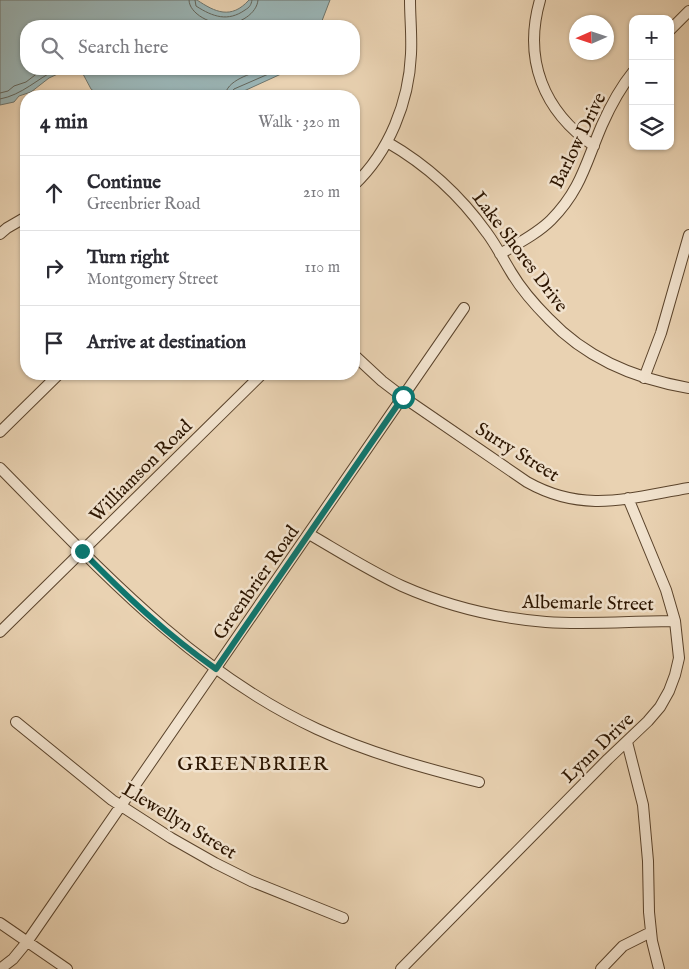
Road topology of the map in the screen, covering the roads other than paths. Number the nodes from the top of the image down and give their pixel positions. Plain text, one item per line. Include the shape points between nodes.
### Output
1 (410, 0) edge
2 (540, 0) edge
3 (688, 14) edge
4 (674, 26) edge
5 (629, 78) edge
6 (387, 142) junction
7 (594, 146) junction
8 (360, 178) edge
9 (20, 220) edge
10 (0, 234) edge
11 (689, 235) edge
12 (500, 254) junction
13 (464, 308) dead end
14 (360, 361) edge
15 (644, 378) junction
16 (53, 380) edge
17 (256, 380) edge
18 (689, 388) edge
19 (403, 397) junction
20 (0, 432) edge
21 (0, 468) edge
22 (689, 488) edge
23 (628, 498) junction
24 (309, 534) junction
25 (82, 551) junction
26 (675, 620) junction
27 (0, 632) edge
28 (216, 669) junction
29 (16, 722) dead end
30 (627, 742) junction
31 (479, 782) dead end
32 (120, 805) junction
33 (343, 918) dead end
34 (0, 923) edge
35 (651, 932) junction
36 (27, 942) junction
37 (0, 969) edge
38 (67, 969) edge
39 (401, 969) edge
40 (601, 969) edge
41 (659, 969) edge

1 - 6 street via 411,53 407,86
2 - 7 street via 534,45 540,80 556,111
3 - 4 street
5 - 7 street, Barlow Drive via 614,101
6 - 8 street
6 - 12 street, Lake Shores Drive via 408,154 452,190 488,233
7 - 12 street, Barlow Drive via 580,181 563,207 542,228
9 - 10 street
11 - 15 street
12 - 15 street, Lake Shores Drive via 525,291 560,331 605,361
13 - 19 street, Greenbrier Road
14 - 19 street, Surry Street
15 - 18 street, Lake Shores Drive
16 - 20 street
17 - 25 street, Williamson Road
19 - 23 street, Surry Street via 542,490 592,502
19 - 24 street, Greenbrier Road
21 - 25 street
22 - 23 street, Surry Street
23 - 26 street, Lynn Drive
24 - 26 street, Albemarle Street via 403,586 451,604 548,622
24 - 28 street, Greenbrier Road
25 - 27 street, Williamson Road
25 - 28 street via 168,633
26 - 30 street, Lynn Drive via 679,658 676,675 660,707
28 - 31 street via 318,730 410,765
28 - 32 street, Greenbrier Road
29 - 32 street, Llewellyn Street
30 - 35 street via 643,805
30 - 39 street, Lynn Drive
32 - 33 street, Llewellyn Street via 215,863
32 - 36 street, Greenbrier Road
34 - 36 street
35 - 40 street via 623,946
35 - 41 street
36 - 37 street, Greenbrier Road
36 - 38 street

